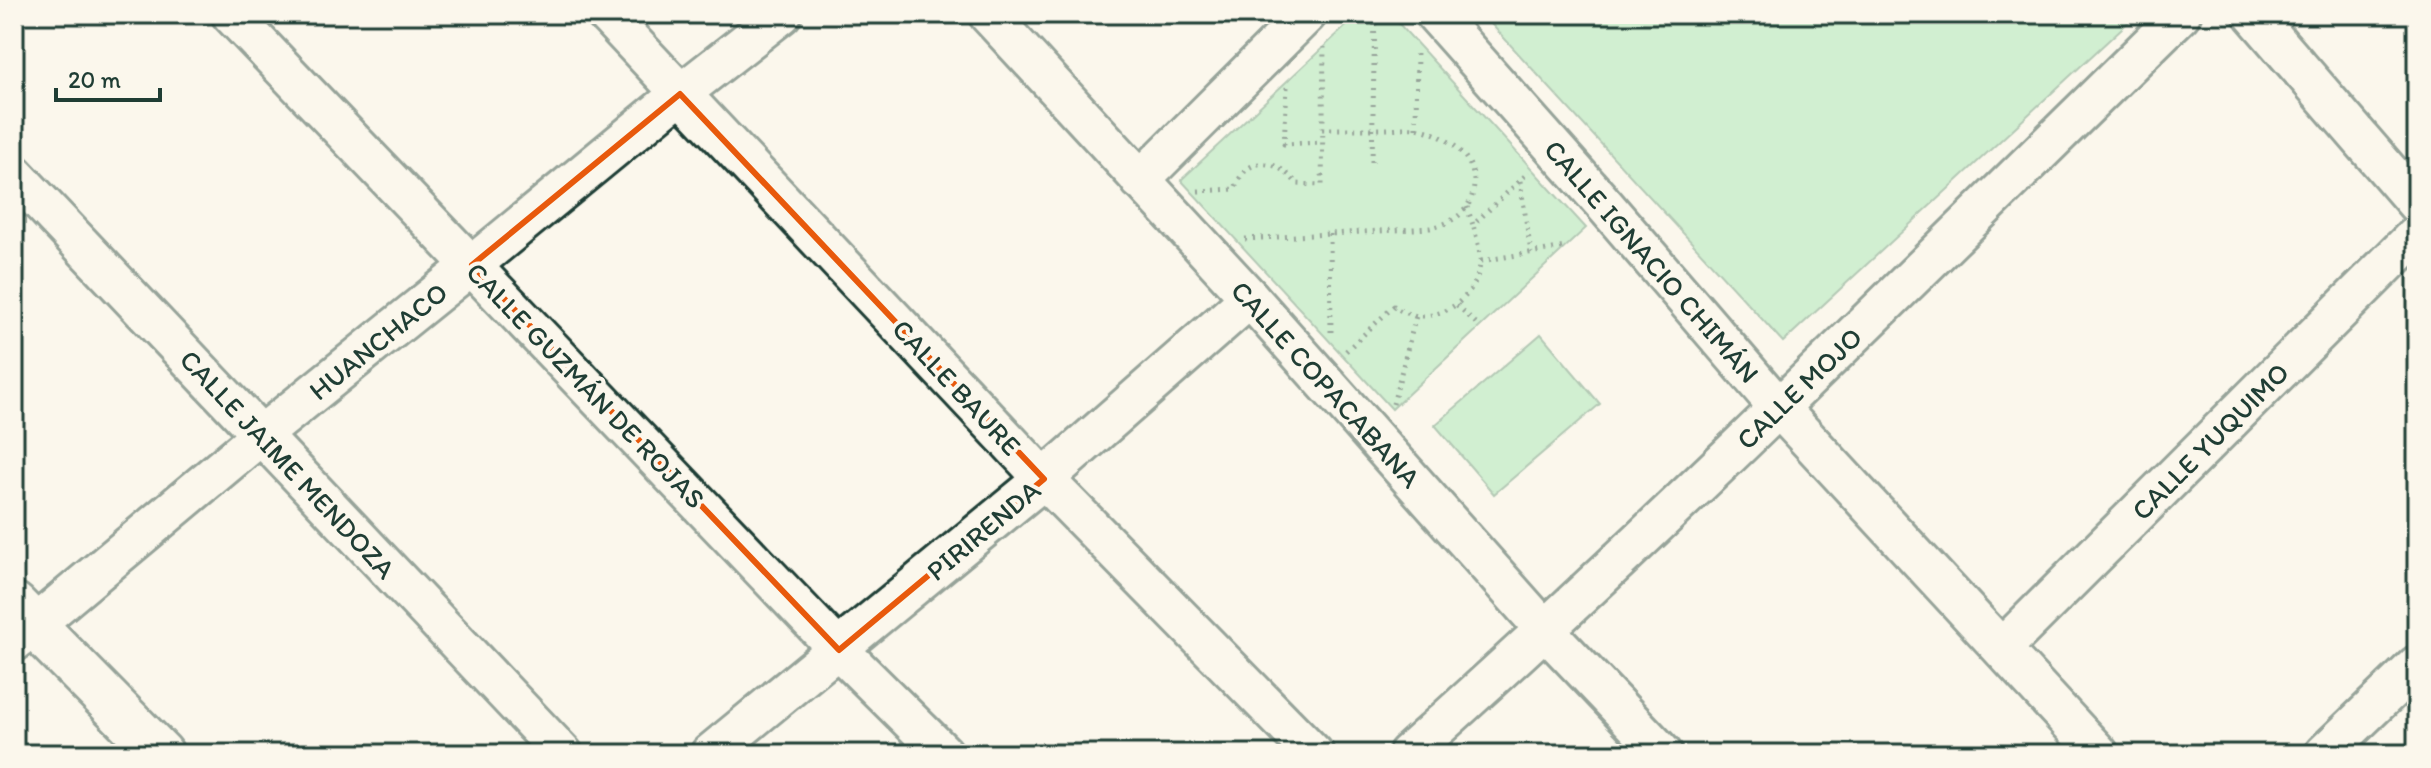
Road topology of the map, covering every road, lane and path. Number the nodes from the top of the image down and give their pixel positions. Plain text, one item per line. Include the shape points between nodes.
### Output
1 (231, 14) edge
2 (606, 14) edge
3 (782, 14) edge
4 (988, 14) edge
5 (1375, 14) edge
6 (2181, 14) edge
7 (2253, 14) edge
8 (1426, 29) edge
9 (1316, 30) edge
10 (1287, 81) dead end
11 (680, 94) junction
12 (1416, 128) junction
13 (1322, 129) junction
14 (1373, 129) junction
15 (1322, 142) junction
16 (1372, 162) dead end
17 (1532, 169) dead end
18 (14, 174) edge
19 (1140, 180) junction
20 (1520, 181) junction
21 (1191, 191) dead end
22 (2417, 204) edge
23 (1467, 207) junction
24 (1473, 225) junction
25 (1330, 234) junction
26 (2417, 234) edge
27 (1236, 240) dead end
28 (1565, 247) dead end
29 (1531, 253) junction
30 (1481, 261) junction
31 (472, 265) junction
32 (1250, 298) junction
33 (1457, 305) junction
34 (1416, 316) junction
35 (1480, 327) dead end
36 (1331, 343) dead end
37 (1342, 355) dead end
38 (1779, 408) junction
39 (1392, 409) dead end
40 (260, 436) junction
41 (1044, 479) junction
42 (20, 624) edge
43 (1546, 631) junction
44 (2002, 648) junction
45 (839, 650) junction
46 (2417, 665) edge
47 (161, 754) edge
48 (563, 754) edge
49 (710, 754) edge
50 (944, 754) edge
51 (1314, 754) edge
52 (1408, 754) edge
53 (1663, 754) edge
54 (2099, 754) edge
55 (2324, 754) edge

1 - 31 street, CALLE GUZMÁN DE ROJAS
2 - 11 street, CALLE BAURE
3 - 11 street, HUANCHACO
4 - 19 street, CALLE COPACABANA
5 - 14 path
6 - 38 street, CALLE MOJO
7 - 22 street
8 - 12 path
8 - 38 street, CALLE IGNACIO CHIMÁN via 1603,203
9 - 13 path
9 - 19 street
10 - 15 path via 1284,144
11 - 31 street, HUANCHACO
11 - 41 street, CALLE BAURE
12 - 14 path
12 - 23 path via 1462,151 1474,180
13 - 14 path
13 - 15 path
14 - 16 path
15 - 21 path via 1322,185 1297,184 1280,167 1261,163 1247,168 1235,189
17 - 20 path
18 - 40 street, CALLE JAIME MENDOZA
19 - 32 street, CALLE COPACABANA
20 - 24 path
20 - 29 path
23 - 24 path
23 - 25 path via 1444,225
24 - 30 path
25 - 27 path
25 - 36 path
26 - 44 street, CALLE YUQUIMO
28 - 29 path
29 - 30 path
30 - 33 path via 1471,289
31 - 40 street, HUANCHACO
31 - 45 street, CALLE GUZMÁN DE ROJAS
32 - 41 street, PIRIRENDA
32 - 43 street, CALLE COPACABANA
33 - 34 path via 1432,317
33 - 35 path
34 - 37 path via 1394,306
34 - 39 path
38 - 43 street, CALLE MOJO
38 - 44 street, CALLE IGNACIO CHIMÁN
40 - 42 street, HUANCHACO
40 - 48 street, CALLE JAIME MENDOZA
41 - 45 street, PIRIRENDA
41 - 51 street, CALLE BAURE
42 - 47 street
43 - 52 street, CALLE MOJO
43 - 53 street, CALLE COPACABANA
44 - 54 street, CALLE IGNACIO CHIMÁN
45 - 49 street, PIRIRENDA
45 - 50 street, CALLE GUZMÁN DE ROJAS
46 - 55 street

